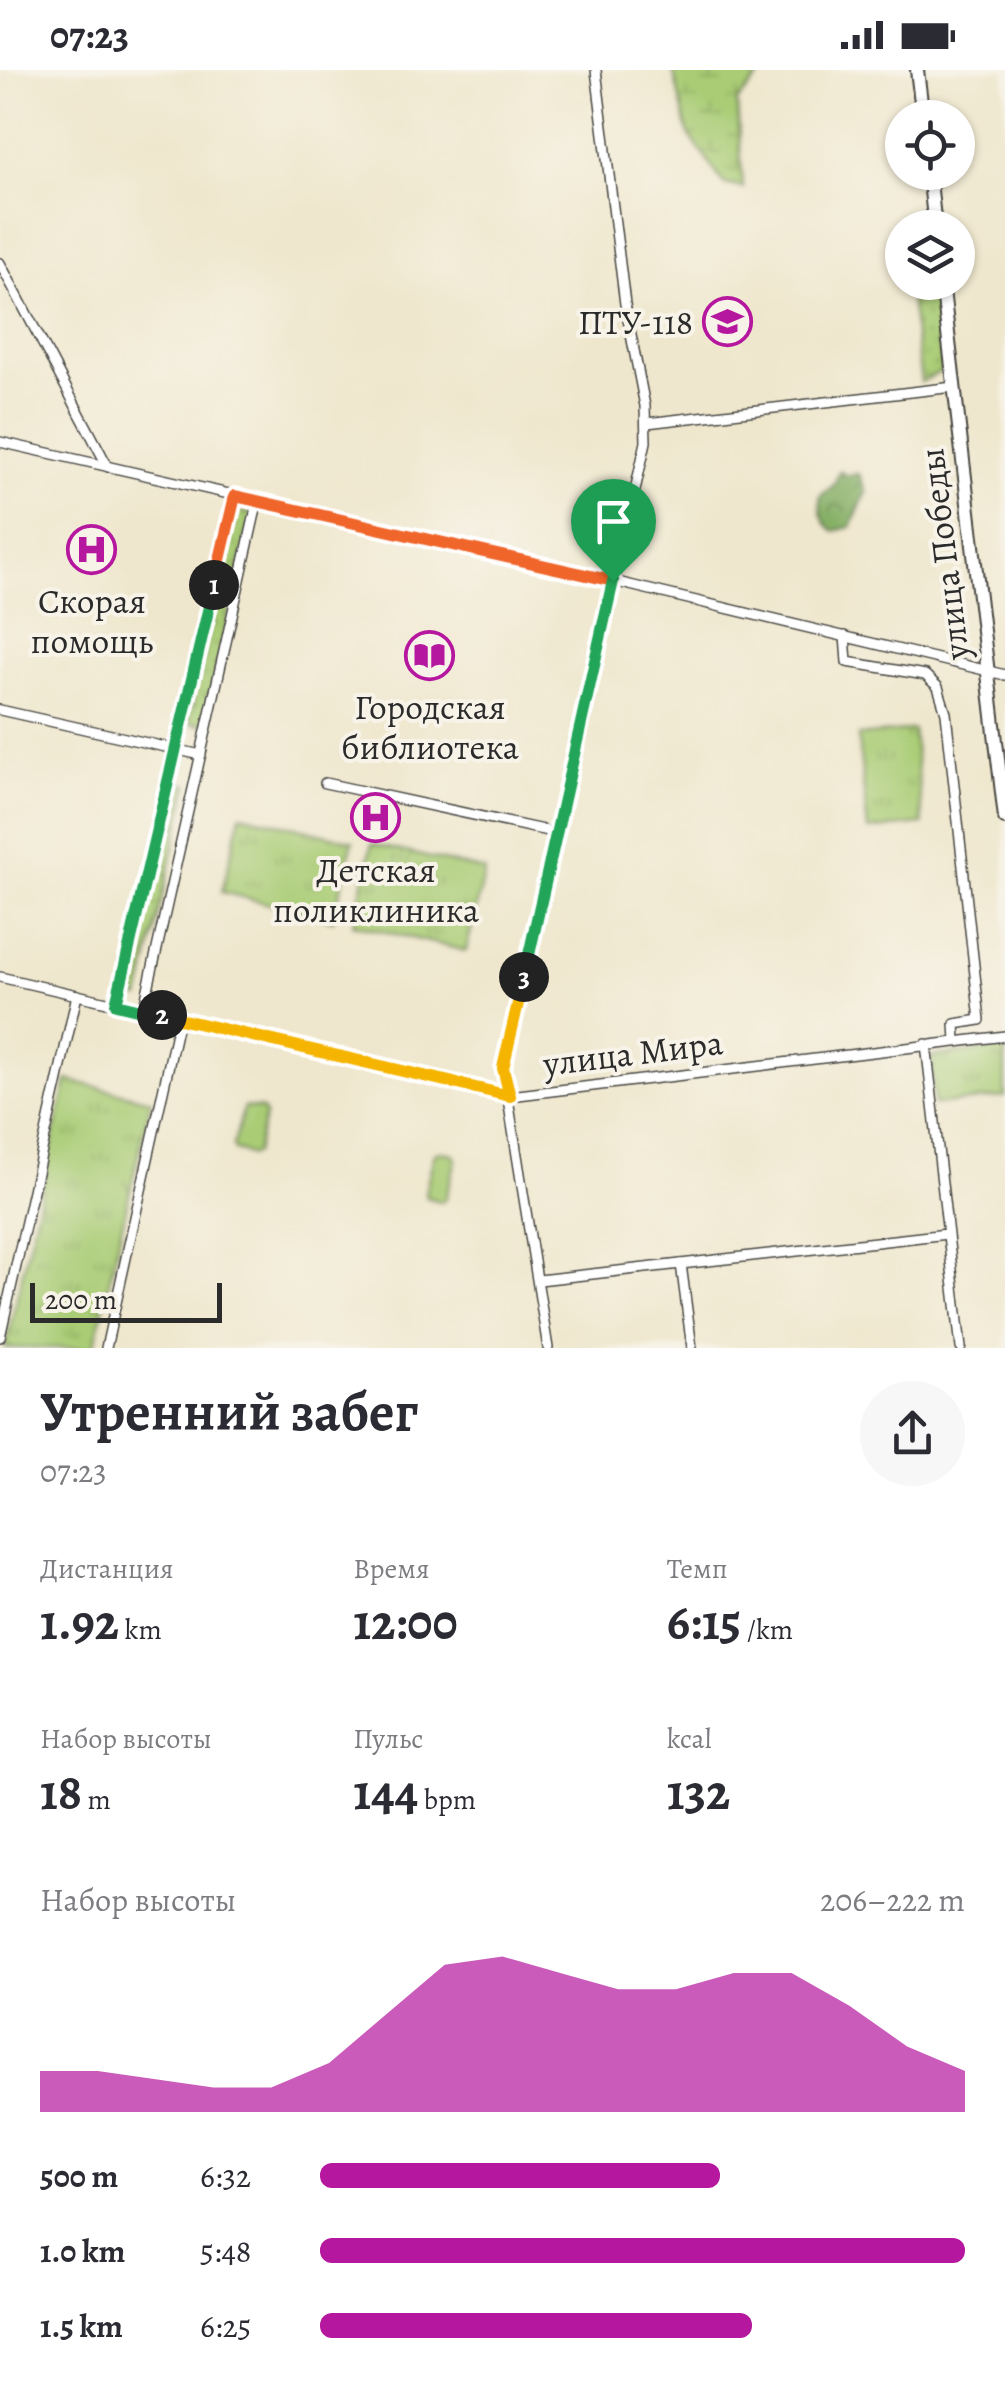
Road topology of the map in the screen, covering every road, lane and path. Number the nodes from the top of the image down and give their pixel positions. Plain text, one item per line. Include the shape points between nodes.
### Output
1 (596, 70) edge
2 (917, 70) edge
3 (920, 100) edge
4 (0, 263) edge
5 (944, 300) edge
6 (954, 388) junction
7 (646, 423) junction
8 (0, 442) edge
9 (108, 466) junction
10 (235, 496) junction
11 (258, 500) junction
12 (613, 581) junction
13 (845, 636) junction
14 (989, 672) junction
15 (1005, 675) edge
16 (0, 710) edge
17 (176, 749) junction
18 (200, 755) junction
19 (325, 784) dead end
20 (1005, 818) edge
21 (557, 834) junction
22 (0, 977) edge
23 (77, 995) junction
24 (116, 1004) junction
25 (143, 1011) junction
26 (179, 1019) junction
27 (1005, 1036) edge
28 (956, 1041) junction
29 (926, 1044) junction
30 (510, 1096) junction
31 (947, 1234) junction
32 (680, 1264) junction
33 (539, 1280) junction
34 (0, 1336) edge
35 (106, 1348) edge
36 (548, 1348) edge
37 (692, 1348) edge
38 (961, 1348) edge

1 - 7 street
2 - 3 highway
4 - 9 street
5 - 6 highway, улица Победы
6 - 7 street
6 - 14 highway, улица Победы
7 - 12 street via 644,459
8 - 9 street
9 - 10 street
10 - 11 street
10 - 17 street
11 - 12 street
11 - 18 street
12 - 13 street
12 - 21 street
13 - 14 street
13 - 28 street, улица Победы via 847,662 925,675 938,687 946,712 980,1020 955,1024
14 - 15 street
14 - 20 highway, улица Победы
16 - 17 street
17 - 18 street
17 - 24 street
18 - 25 street
19 - 21 street
21 - 30 street via 503,1068
22 - 23 street, улица Мира
23 - 24 street, улица Мира
23 - 34 street
24 - 25 street, улица Мира
25 - 26 street, улица Мира
26 - 30 street, улица Мира
26 - 35 street
27 - 28 street, улица Мира
28 - 29 street, улица Мира
29 - 30 street, улица Мира
29 - 31 street
30 - 33 street
31 - 32 street
31 - 38 street
32 - 33 street
32 - 37 street
33 - 36 street

